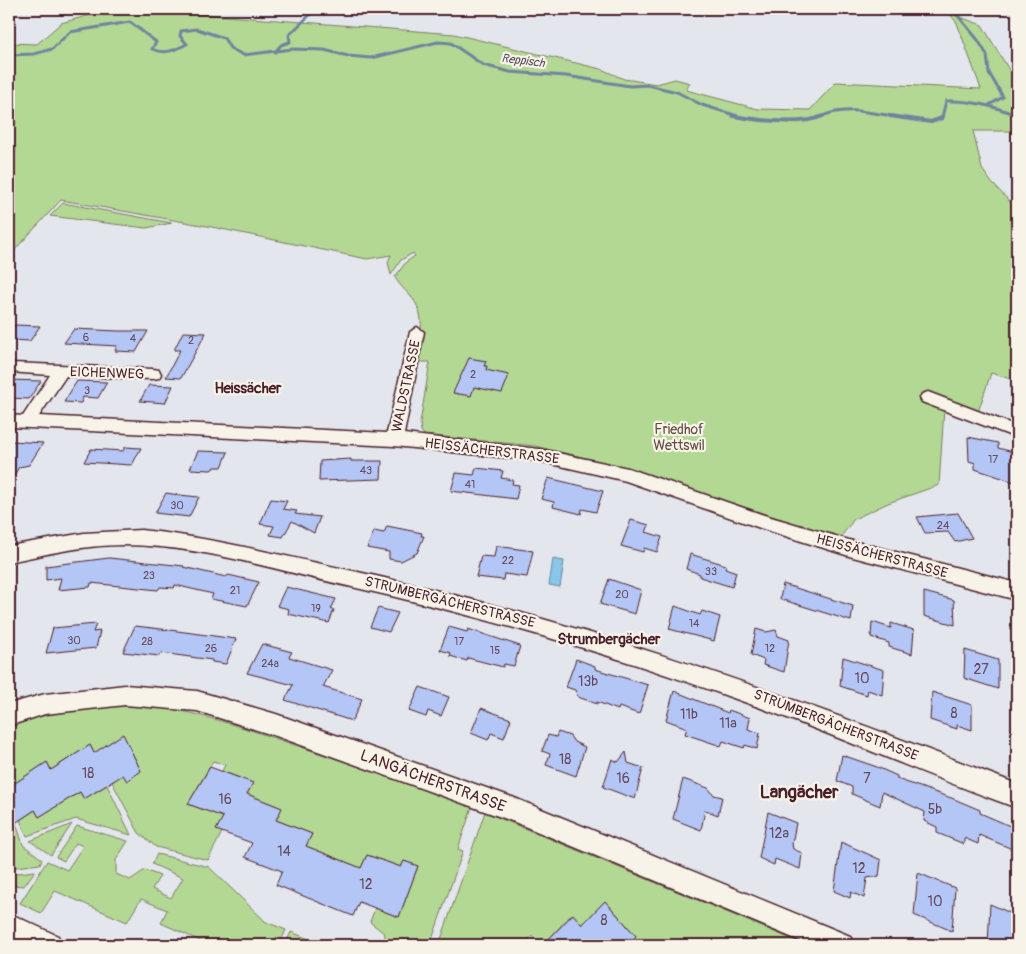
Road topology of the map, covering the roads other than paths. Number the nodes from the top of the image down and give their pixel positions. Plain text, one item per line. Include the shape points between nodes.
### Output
1 (417, 332) dead end
2 (12, 368) dead end
3 (61, 371) junction
4 (153, 374) dead end
5 (928, 398) dead end
6 (9, 421) edge
7 (27, 422) junction
8 (1017, 432) edge
9 (394, 440) junction
10 (9, 554) edge
11 (1017, 592) edge
12 (9, 714) edge
13 (1017, 796) edge
14 (9, 926) edge
15 (49, 945) edge
16 (841, 945) edge

1 - 9 street, WALDSTRASSE
2 - 3 street, EICHENWEG
3 - 4 street, EICHENWEG
3 - 7 street, EICHENWEG
5 - 8 street
6 - 7 street, HEISSÄCHERSTRASSE
7 - 9 street, HEISSÄCHERSTRASSE
9 - 11 street, HEISSÄCHERSTRASSE via 526,453 620,473 771,524
10 - 13 street, STRUMBERGÄCHERSTRASSE via 74,542 159,539 462,603 668,664 811,714
12 - 16 street, LANGÄCHERSTRASSE via 45,704 125,695 197,701 286,728 512,809
14 - 15 street

